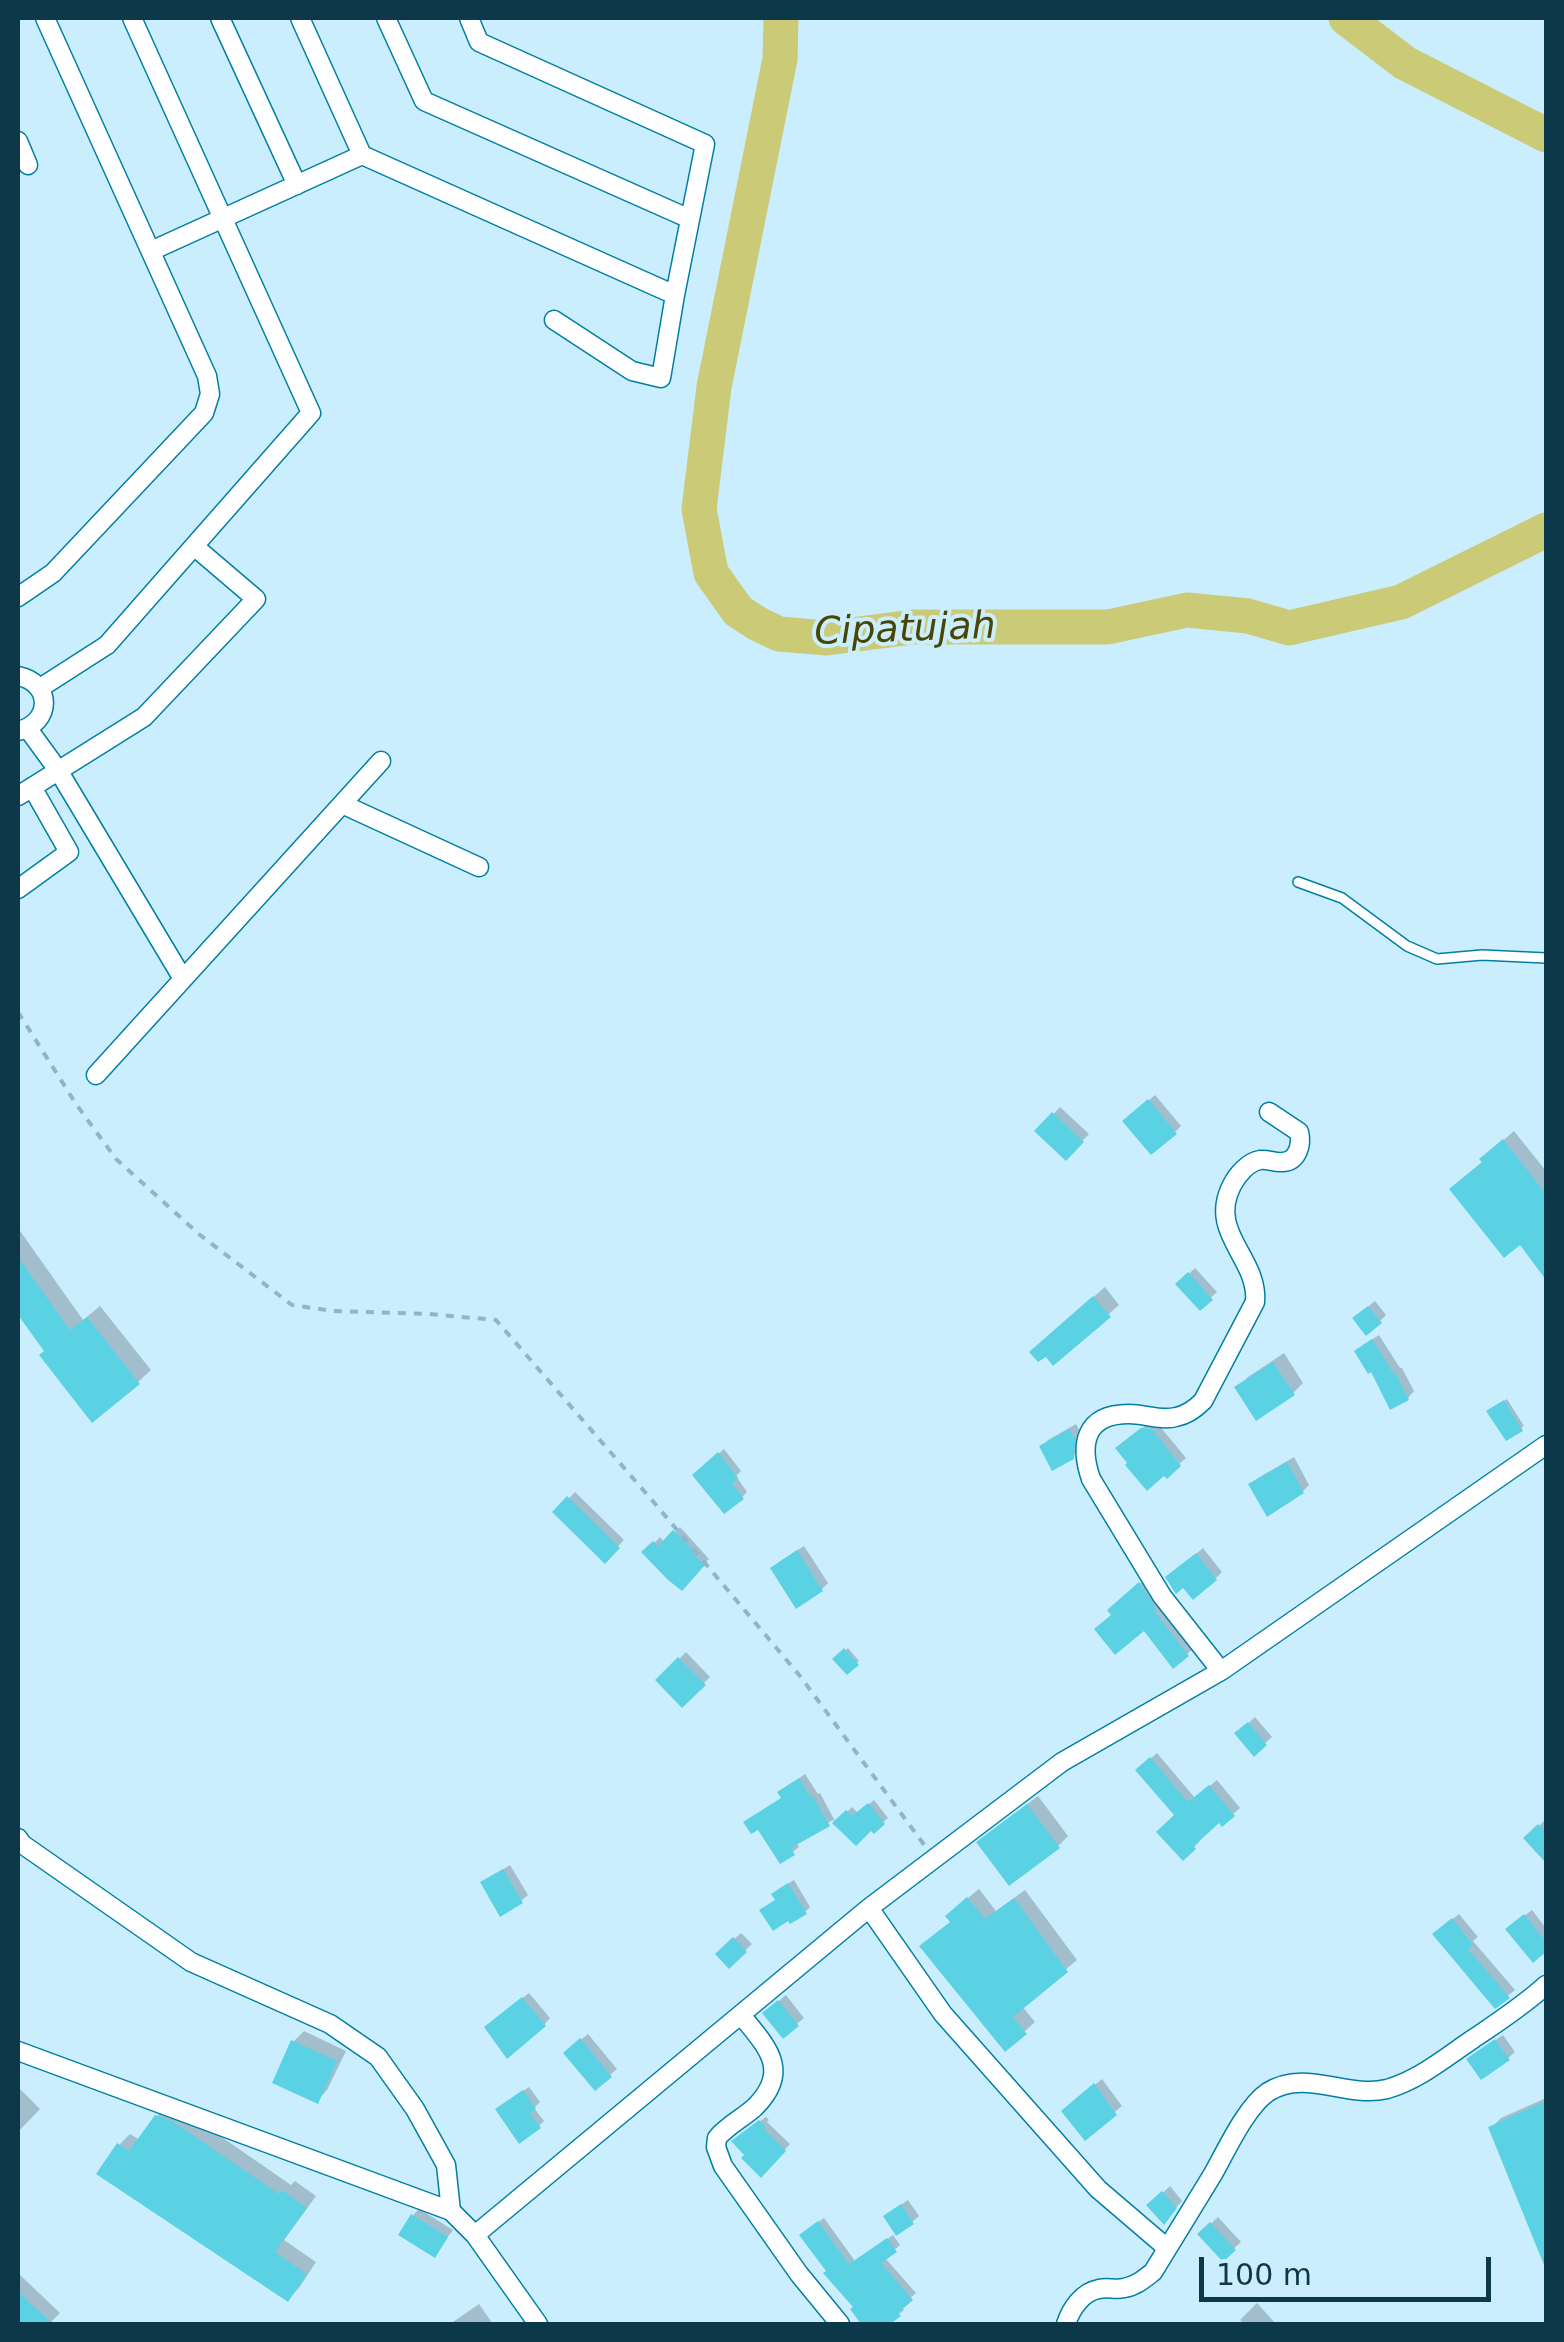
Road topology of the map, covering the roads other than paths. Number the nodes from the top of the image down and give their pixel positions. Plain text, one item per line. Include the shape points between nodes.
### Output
1 (45, 18) edge
2 (132, 18) edge
3 (220, 18) edge
4 (300, 18) edge
5 (386, 18) edge
6 (469, 18) edge
7 (18, 142) edge
8 (362, 155) junction
9 (28, 165) dead end
10 (296, 184) junction
11 (223, 218) junction
12 (690, 218) junction
13 (151, 251) junction
14 (675, 295) junction
15 (554, 320) dead end
16 (195, 547) junction
17 (18, 598) edge
18 (18, 676) edge
19 (40, 688) junction
20 (23, 730) edge
21 (381, 760) dead end
22 (58, 770) junction
23 (25, 791) edge
24 (342, 804) junction
25 (479, 867) dead end
26 (1298, 882) dead end
27 (18, 889) edge
28 (1546, 958) edge
29 (183, 979) junction
30 (96, 1074) dead end
31 (1269, 1112) dead end
32 (1546, 1445) edge
33 (1221, 1671) junction
34 (18, 1838) edge
35 (868, 1908) junction
36 (1546, 1985) edge
37 (741, 2015) junction
38 (18, 2051) edge
39 (451, 2211) junction
40 (475, 2234) junction
41 (1167, 2248) junction
42 (538, 2324) edge
43 (840, 2324) edge
44 (1066, 2324) edge

1 - 13 street
2 - 11 street
3 - 10 street
4 - 8 street
5 - 12 street via 424,101
6 - 12 street via 480,42 706,144
7 - 9 street
8 - 10 street
8 - 14 street
10 - 11 street
11 - 13 street
11 - 16 street via 311,413
12 - 14 street
13 - 17 street via 207,376 204,413 53,573
14 - 15 street via 661,378 632,371
16 - 19 street via 107,645
16 - 22 street via 256,600 144,717
18 - 19 street
19 - 20 street via 44,708
20 - 22 street
21 - 24 street
22 - 23 street
22 - 29 street
23 - 27 street via 69,852
24 - 25 street
24 - 29 street
26 - 28 lane via 1342,898 1407,946 1436,958
29 - 30 street
31 - 33 street via 1299,1132 1300,1147 1284,1162 1253,1162 1228,1196 1226,1221 1251,1274 1255,1302 1203,1402 1173,1418 1114,1415 1098,1422 1085,1440 1091,1479 1162,1596
32 - 33 street
33 - 35 street via 1062,1762
34 - 39 street via 191,1962 330,2024 378,2057 446,2165
35 - 37 street
35 - 41 street via 942,2014 1098,2188
36 - 41 street via 1427,2071 1388,2088 1295,2082 1263,2095
37 - 40 street
37 - 43 street via 771,2053 774,2074 756,2106 717,2138 722,2166
38 - 39 street
39 - 40 street
40 - 42 street
41 - 44 street via 1140,2283 1098,2289 1082,2298

